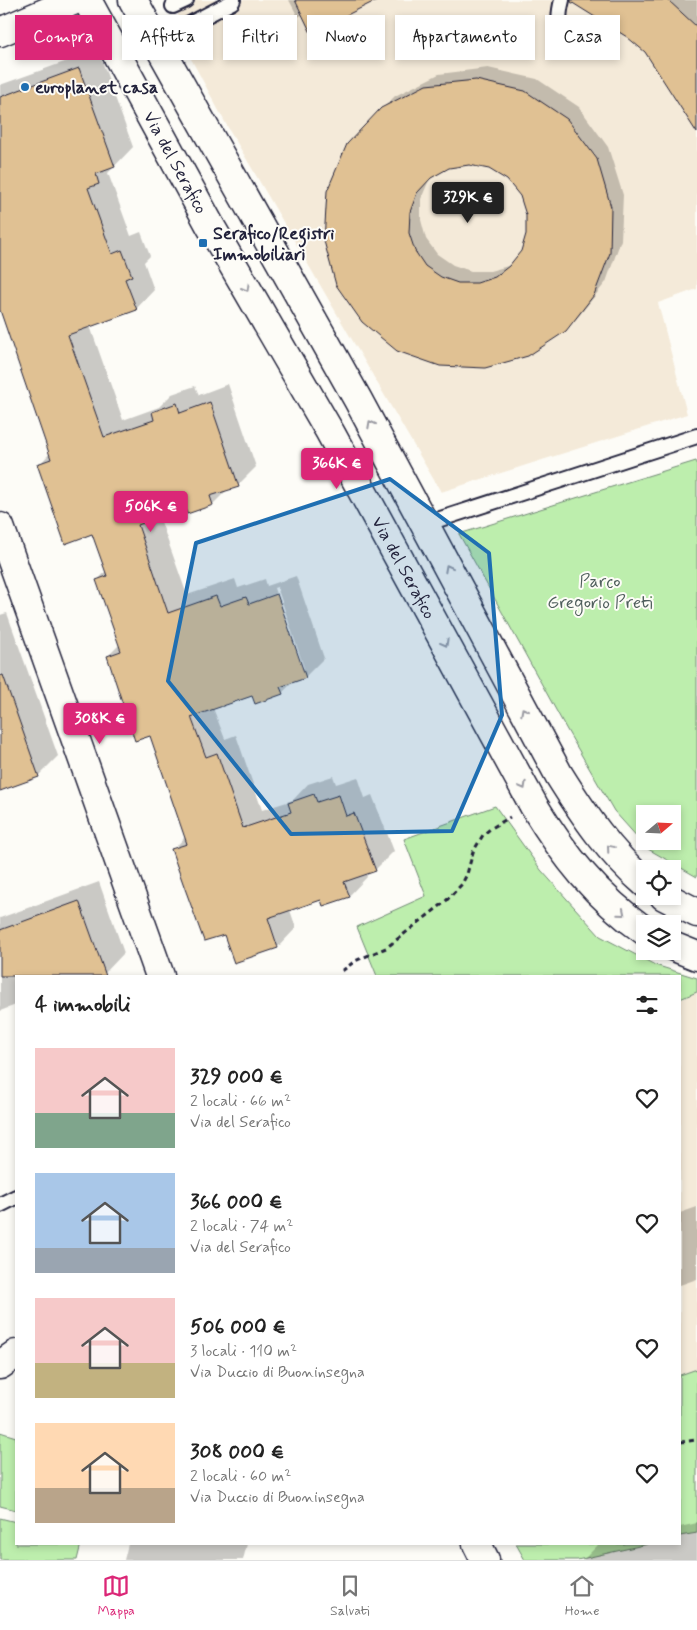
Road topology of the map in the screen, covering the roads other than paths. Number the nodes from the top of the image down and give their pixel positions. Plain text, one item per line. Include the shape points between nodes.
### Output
1 (75, 0) edge
2 (87, 0) edge
3 (133, 0) edge
4 (234, 0) edge
5 (562, 0) edge
6 (206, 15) edge
7 (559, 15) edge
8 (0, 32) edge
9 (697, 436) edge
10 (425, 524) junction
11 (0, 527) edge
12 (636, 874) edge
13 (681, 905) edge
14 (697, 913) edge
15 (636, 924) edge
16 (681, 950) edge
17 (697, 956) edge
18 (160, 975) edge
19 (15, 1198) edge
20 (0, 1206) edge
21 (15, 1355) edge
22 (0, 1365) edge
23 (478, 1545) edge
24 (485, 1560) edge

1 - 8 street
2 -> 15 street, Via del Serafico via 211,227 335,441 534,806 578,870
10 -> 3 street via 316,323
4 - 6 lane
5 - 7 lane
9 - 10 lane
12 -> 10 street via 612,851 576,802
11 - 18 street
13 - 14 street
16 - 17 street
19 - 20 lane
21 - 22 street
23 - 24 street

